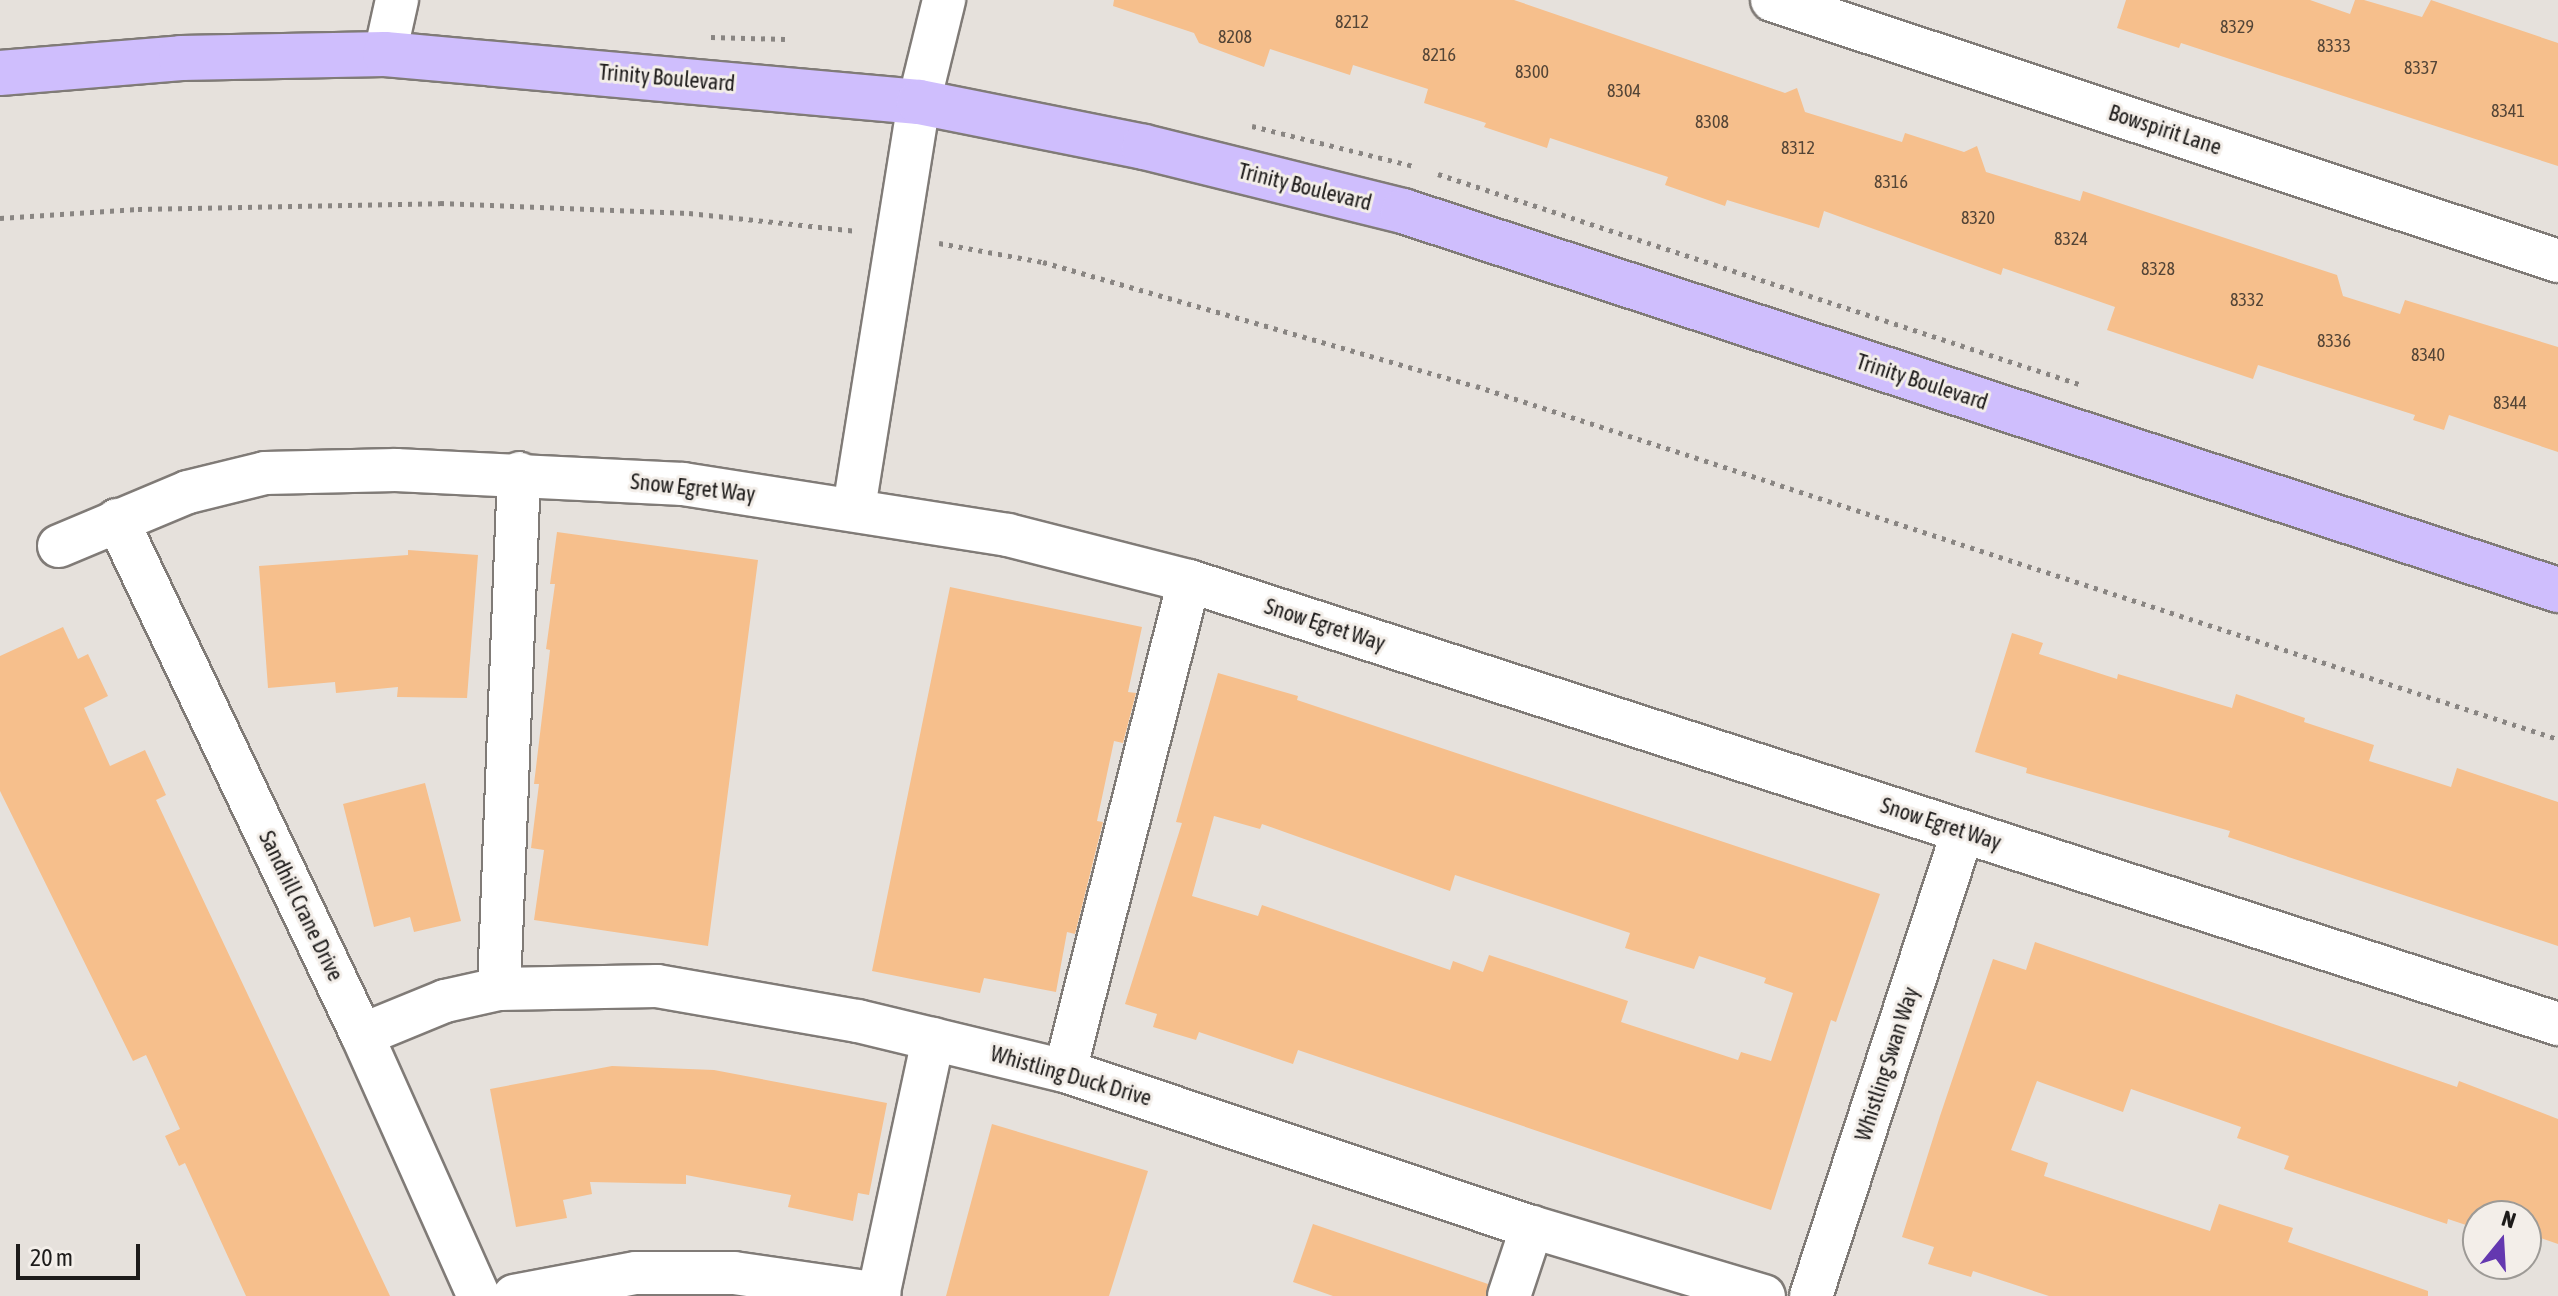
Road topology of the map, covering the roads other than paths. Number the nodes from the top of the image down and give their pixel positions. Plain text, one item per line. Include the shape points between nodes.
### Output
1 (397, 0) edge
2 (944, 0) edge
3 (1772, 0) edge
4 (385, 54) junction
5 (0, 73) edge
6 (919, 102) junction
7 (2558, 261) edge
8 (519, 473) junction
9 (854, 508) junction
10 (117, 520) junction
11 (59, 546) dead end
12 (1189, 581) junction
13 (2558, 590) edge
14 (1963, 831) junction
15 (499, 989) junction
16 (2558, 1024) edge
17 (362, 1035) junction
18 (933, 1039) junction
19 (1065, 1071) junction
20 (1532, 1227) junction
21 (879, 1295) edge
22 (479, 1296) edge
23 (514, 1296) edge
24 (1509, 1296) edge
25 (1764, 1296) edge
26 (1811, 1296) edge

1 - 4 street
2 - 6 street
3 - 7 street, Bowspirit Lane
4 - 5 main road, Trinity Boulevard via 181,58
4 - 6 main road, Trinity Boulevard
6 - 9 street
6 - 13 main road, Trinity Boulevard via 1144,147 1403,211
8 - 9 street, Snow Egret Way via 683,484
8 - 10 street, Snow Egret Way via 265,473 188,492
8 - 15 street
9 - 12 street, Snow Egret Way via 1008,535
10 - 11 street, Snow Egret Way
10 - 17 street, Sandhill Crane Drive
12 - 14 street, Snow Egret Way
12 - 19 street
14 - 16 street, Snow Egret Way
14 - 26 street, Whistling Swan Way
15 - 17 street, Whistling Duck Drive via 445,1001
15 - 18 street, Whistling Duck Drive via 657,986
17 - 22 street, Sandhill Crane Drive
18 - 19 street, Whistling Duck Drive
18 - 21 street
19 - 20 street, Whistling Duck Drive
20 - 24 street
20 - 25 street, Whistling Duck Drive
21 - 23 street via 734,1273 636,1273

